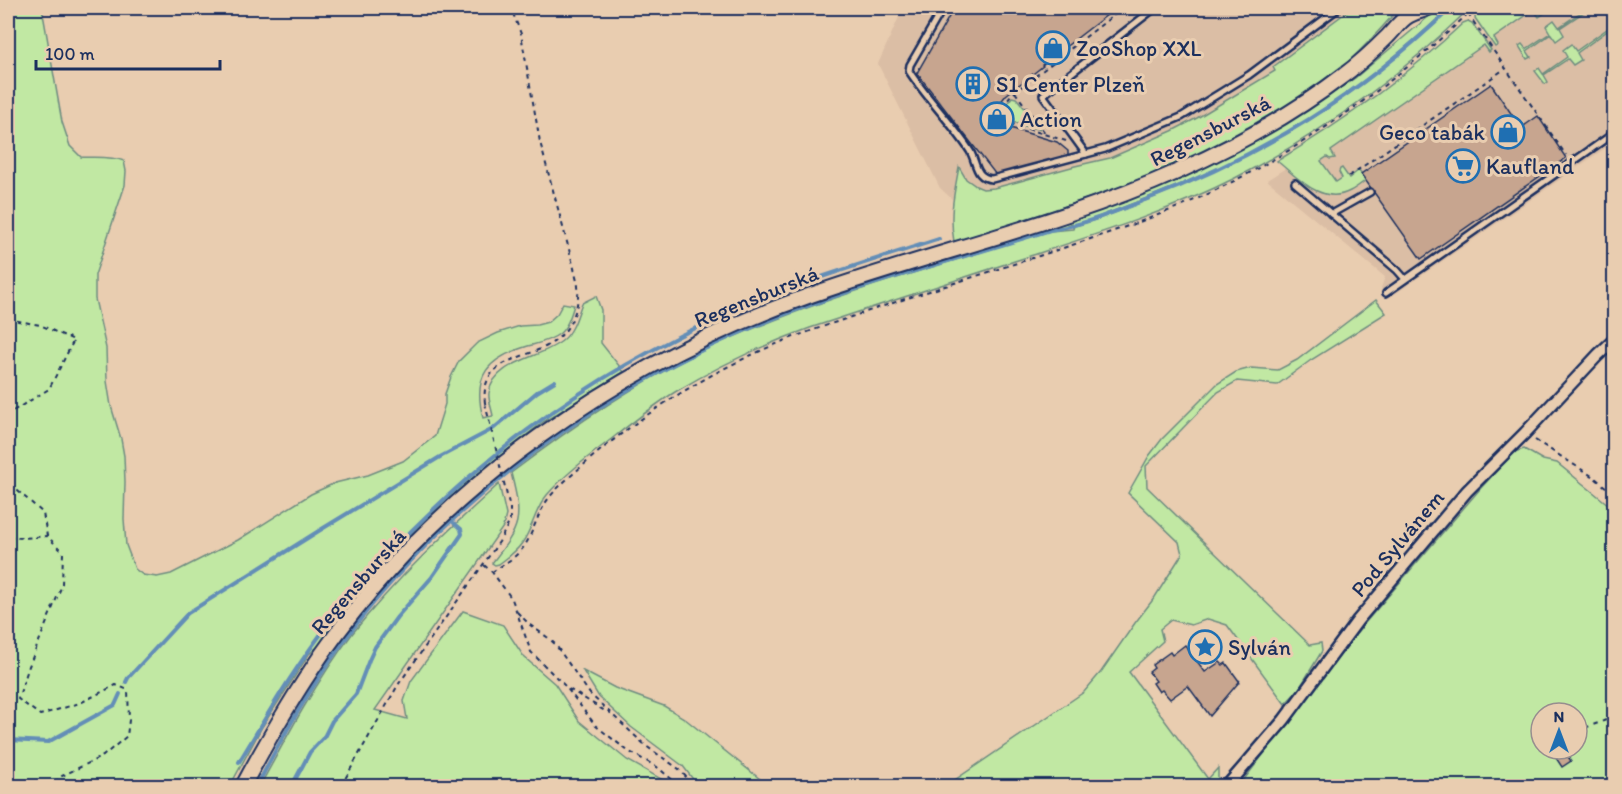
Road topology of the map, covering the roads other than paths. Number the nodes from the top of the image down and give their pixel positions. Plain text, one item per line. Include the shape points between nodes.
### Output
1 (943, 8) edge
2 (1155, 8) edge
3 (1339, 8) edge
4 (1428, 8) edge
5 (1409, 11) edge
6 (1614, 133) edge
7 (1086, 154) junction
8 (1295, 183) dead end
9 (1370, 192) dead end
10 (1331, 214) junction
11 (1405, 279) junction
12 (1386, 293) dead end
13 (1614, 340) edge
14 (243, 786) edge
15 (1227, 786) edge

1 - 7 lane via 909,71 969,150 980,174 992,179
2 - 7 lane via 1043,95
3 - 7 lane via 1249,75 1181,117
4 - 5 main road, Regensburská
5 - 14 main road, Regensburská via 1369,55 1301,106 1183,170 1057,218 780,306 669,357 585,405 475,489 379,584 323,654
6 - 11 lane
8 - 10 lane
9 - 10 lane
10 - 11 lane
11 - 12 lane
13 - 15 street, Pod Sylvánem via 1467,491 1411,555 1284,720

